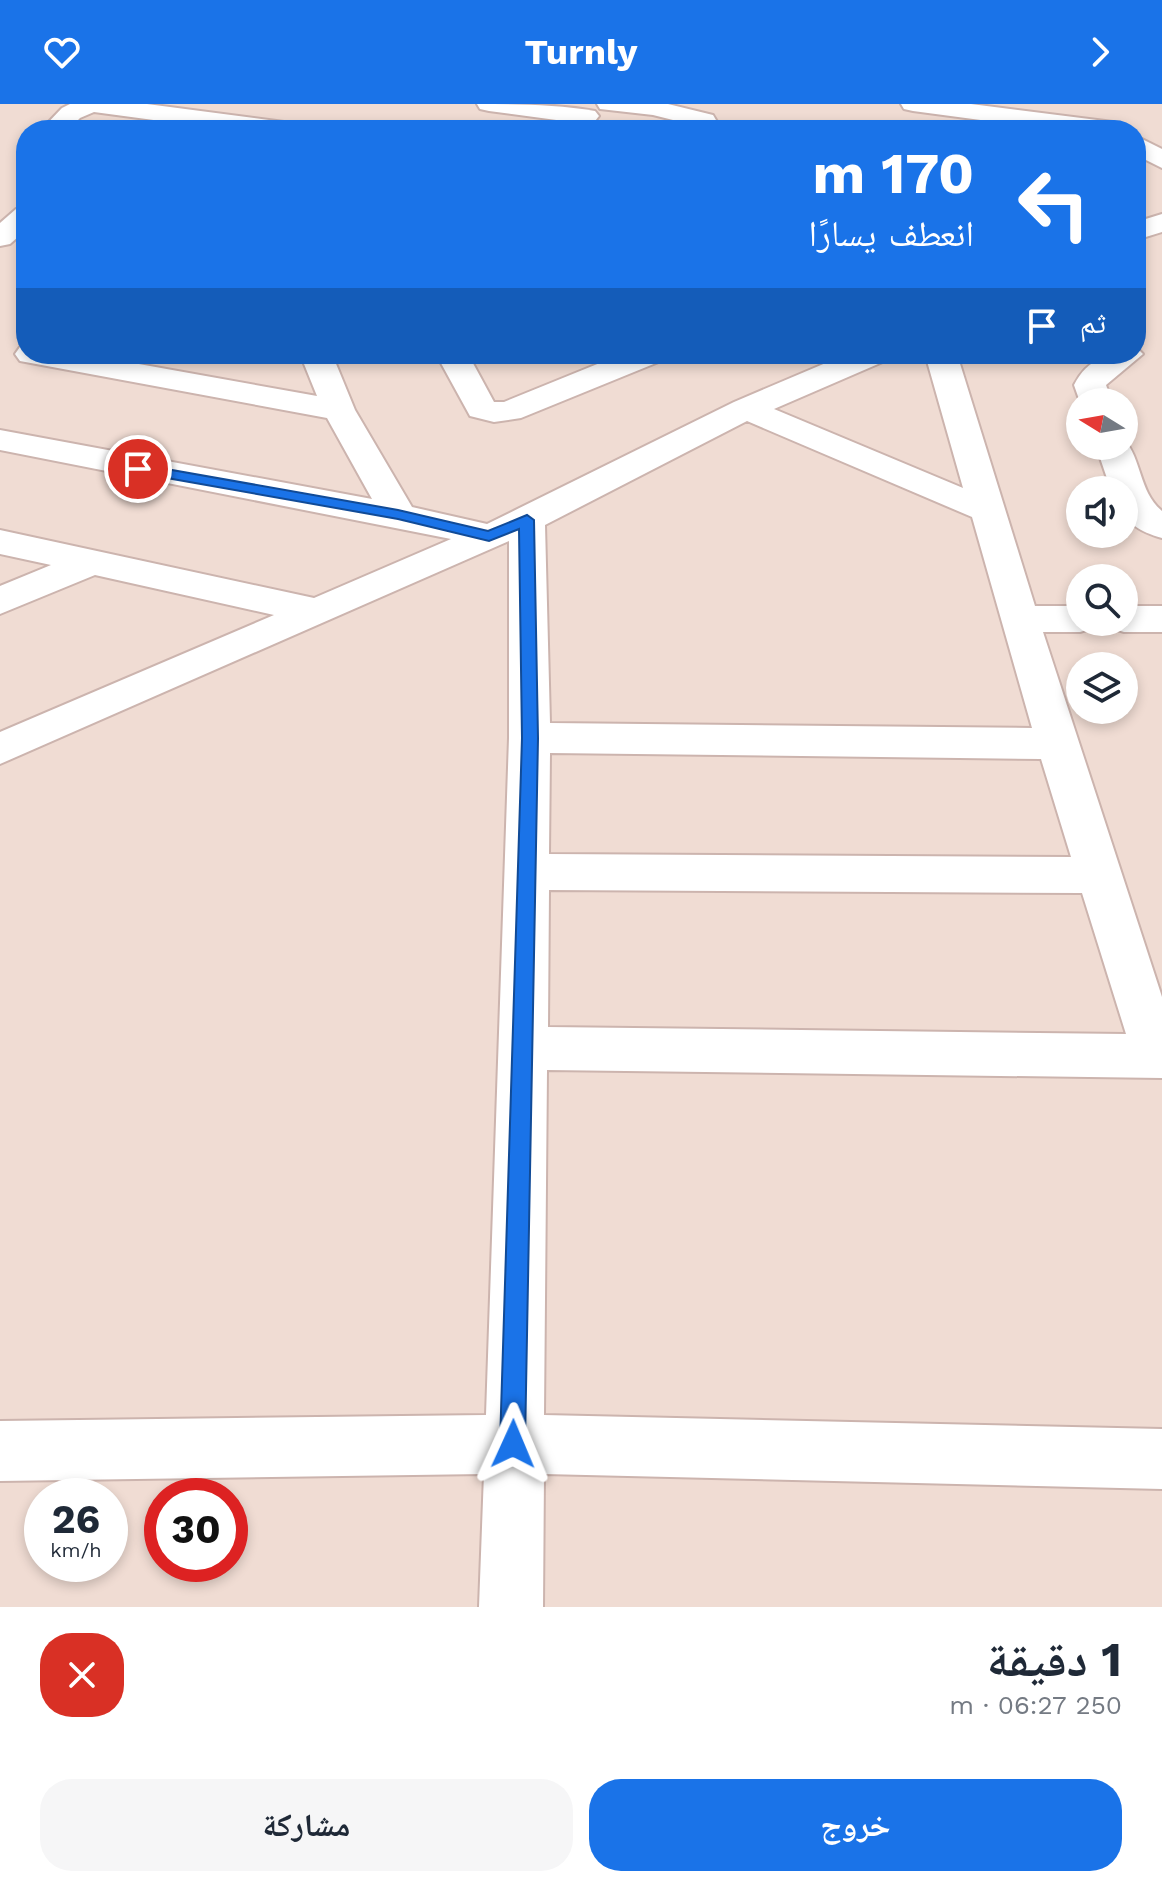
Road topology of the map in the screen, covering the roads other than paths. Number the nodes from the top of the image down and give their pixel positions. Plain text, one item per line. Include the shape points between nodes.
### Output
1 (257, 104) edge
2 (489, 104) edge
3 (609, 104) edge
4 (913, 104) edge
5 (1072, 104) edge
6 (650, 114) edge
7 (588, 117) edge
8 (64, 120) edge
9 (195, 120) edge
10 (240, 120) edge
11 (704, 120) edge
12 (1036, 120) edge
13 (1097, 120) edge
14 (135, 364) edge
15 (320, 364) edge
16 (457, 364) edge
17 (625, 364) edge
18 (852, 364) edge
19 (944, 364) edge
20 (1112, 364) edge
21 (188, 369) edge
22 (1091, 388) edge
23 (746, 409) junction
24 (339, 410) junction
25 (0, 440) edge
26 (1118, 460) edge
27 (988, 511) junction
28 (398, 514) junction
29 (1162, 526) edge
30 (508, 528) junction
31 (0, 542) edge
32 (92, 562) junction
33 (0, 601) edge
34 (316, 611) junction
35 (1021, 619) junction
36 (1066, 619) edge
37 (1138, 619) edge
38 (1162, 619) edge
39 (530, 738) junction
40 (1057, 744) junction
41 (0, 749) edge
42 (526, 872) junction
43 (1099, 875) junction
44 (522, 1048) junction
45 (1160, 1056) edge
46 (513, 1444) junction
47 (0, 1451) edge
48 (1162, 1459) edge
49 (511, 1607) edge

1 - 10 street
2 - 7 street
3 - 6 street
4 - 12 street
5 - 13 street
6 - 11 street
8 - 9 street via 91,104
14 - 21 street
15 - 24 street
16 - 17 street via 482,409 494,412 509,411
18 - 23 street
19 - 27 street
20 - 22 street via 1095,375
21 - 24 street
23 - 27 street
23 - 30 street
24 - 28 street
25 - 28 street
26 - 29 street via 1136,510
27 - 35 street
28 - 30 street
30 - 34 street
30 - 39 street
31 - 32 street
32 - 33 street
32 - 34 street
34 - 41 street
35 - 36 street
35 - 40 street
37 - 38 street
39 - 40 street
39 - 42 street
40 - 43 street
42 - 43 street
42 - 44 street
43 - 45 street
44 - 45 street
44 - 46 street
46 - 47 street
46 - 48 street
46 - 49 street

